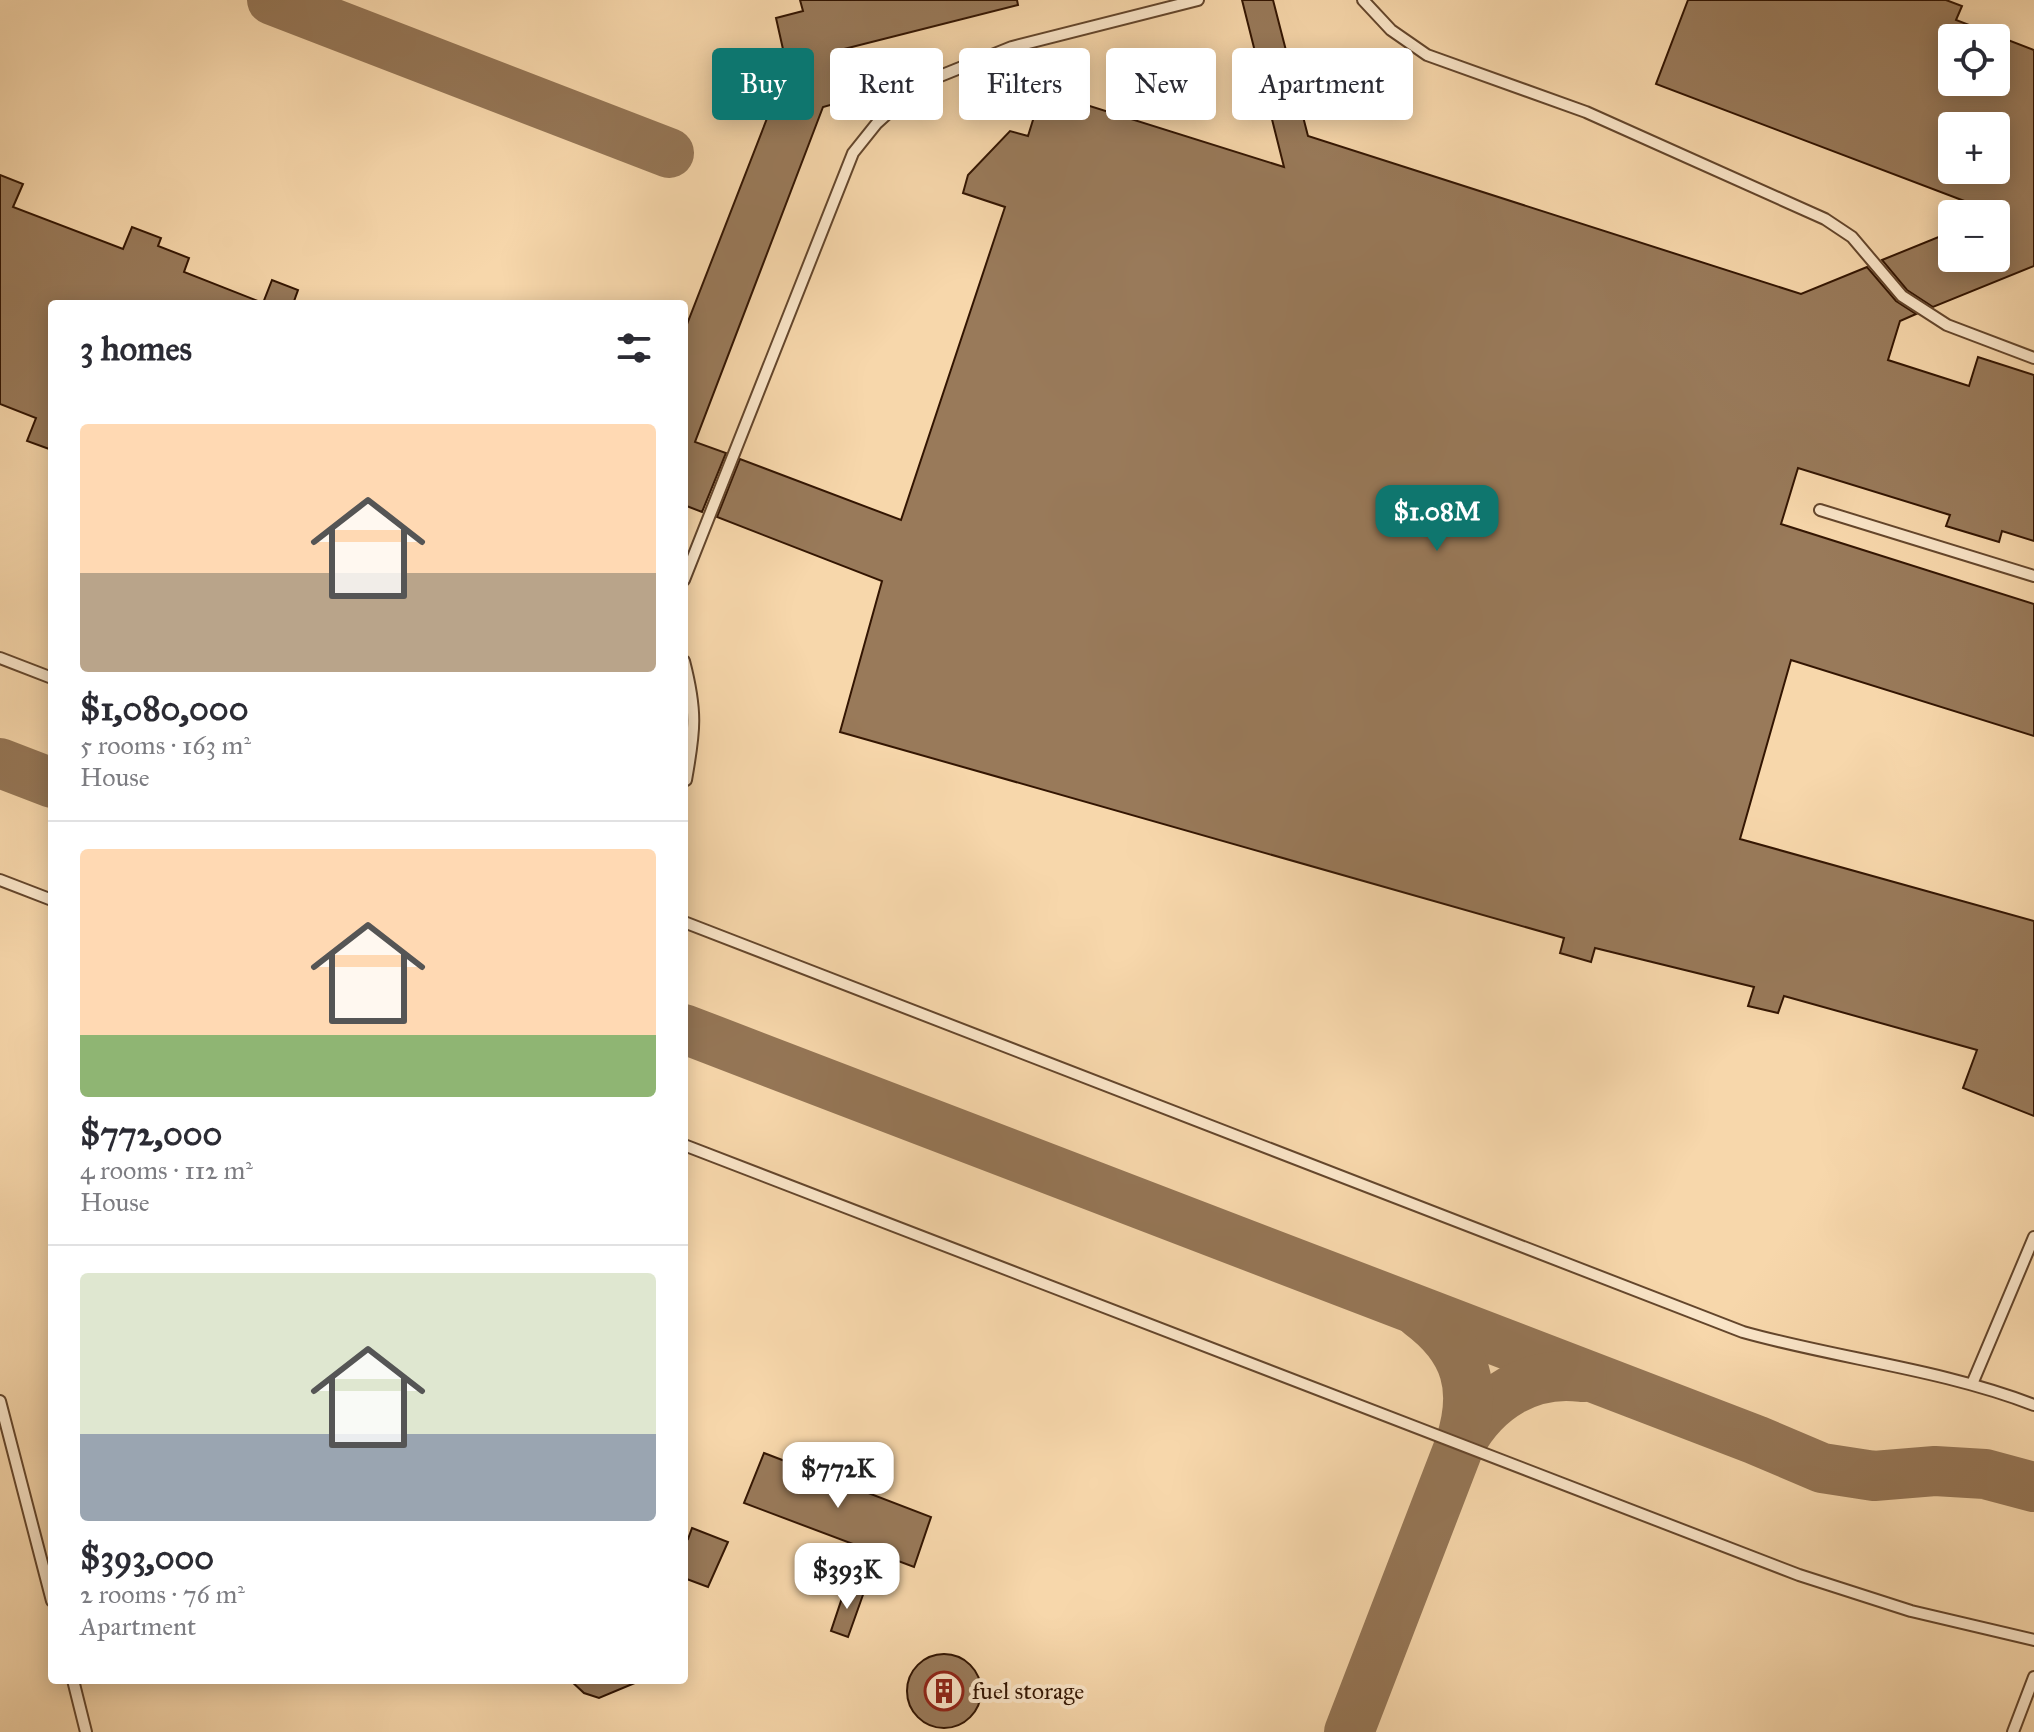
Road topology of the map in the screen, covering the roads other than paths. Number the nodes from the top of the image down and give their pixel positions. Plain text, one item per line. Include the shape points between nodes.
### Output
1 (1198, 0) edge
2 (1363, 0) edge
3 (2034, 358) edge
4 (1820, 510) dead end
5 (688, 570) edge
6 (2034, 576) edge
7 (0, 658) edge
8 (48, 676) edge
9 (688, 676) edge
10 (688, 769) edge
11 (0, 880) edge
12 (48, 898) edge
13 (688, 924) edge
14 (688, 1147) edge
15 (2034, 1237) edge
16 (1972, 1384) junction
17 (0, 1401) edge
18 (2034, 1405) edge
19 (48, 1586) edge
20 (2034, 1640) edge
21 (2034, 1677) edge
22 (74, 1684) edge
23 (86, 1732) edge
24 (2013, 1732) edge

1 - 5 lane via 1012,47 920,87 877,123 853,153
2 - 3 lane via 1391,30 1427,55 1586,112 1825,219 1852,237 1902,296 1947,325
4 - 6 lane
7 - 8 lane
9 - 10 lane via 695,732
11 - 12 lane
13 - 16 lane via 1743,1332
14 - 20 lane via 1799,1575 1911,1611
15 - 16 lane
16 - 18 lane
17 - 19 lane
21 - 24 lane
22 - 23 lane

